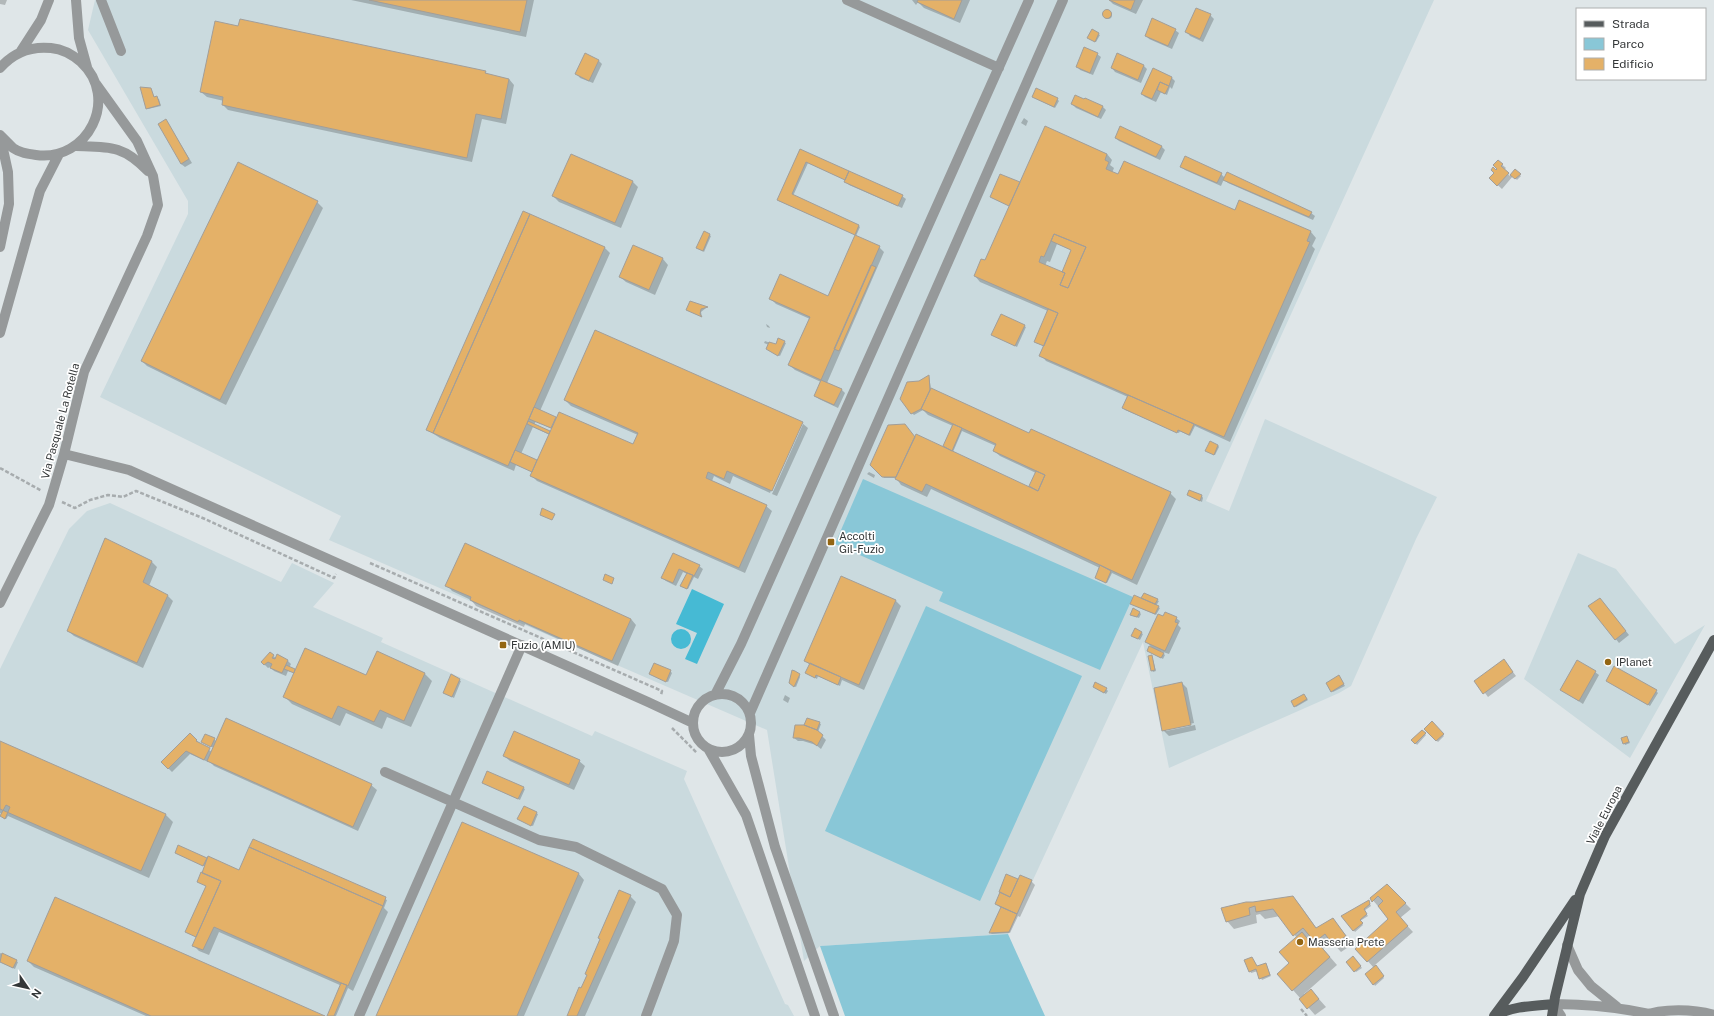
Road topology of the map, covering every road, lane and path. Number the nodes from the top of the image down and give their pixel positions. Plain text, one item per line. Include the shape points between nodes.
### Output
1 (49, 0) edge
2 (76, 0) edge
3 (101, 0) edge
4 (846, 0) edge
5 (1029, 0) edge
6 (1063, 0) edge
7 (21, 51) junction
8 (121, 51) dead end
9 (87, 67) junction
10 (0, 68) edge
11 (999, 68) junction
12 (96, 84) junction
13 (0, 135) edge
14 (76, 146) junction
15 (59, 154) junction
16 (153, 176) junction
17 (0, 247) edge
18 (0, 333) edge
19 (64, 454) junction
20 (0, 468) edge
21 (40, 490) dead end
22 (75, 508) dead end
23 (366, 561) dead end
24 (334, 578) dead end
25 (0, 603) edge
26 (1714, 640) edge
27 (522, 645) junction
28 (662, 691) dead end
29 (715, 695) junction
30 (750, 713) junction
31 (693, 723) junction
32 (670, 726) dead end
33 (749, 735) junction
34 (709, 750) junction
35 (699, 756) dead end
36 (385, 772) dead end
37 (453, 801) junction
38 (1580, 894) junction
39 (1567, 945) junction
40 (1553, 1004) junction
41 (1617, 1007) junction
42 (1301, 1009) dead end
43 (1646, 1015) edge
44 (1714, 1015) edge
45 (359, 1016) edge
46 (646, 1016) edge
47 (814, 1016) edge
48 (834, 1016) edge
49 (1307, 1016) edge
50 (1494, 1016) edge
51 (1552, 1016) edge
52 (1561, 1016) edge

1 - 7 street via 41,20
2 - 9 street via 79,38
3 - 8 street
4 - 11 street
5 - 11 street
6 - 30 street
7 - 9 street via 39,47 58,48 75,56
7 - 10 street
9 - 12 street
11 - 29 street via 741,644
12 - 14 street via 96,116 88,134
12 - 16 street, Via Pasquale La Rotella via 138,142
13 - 15 street via 14,148 27,154
13 - 17 street via 8,172 9,204
14 - 15 street
14 - 16 street via 121,150 137,159
15 - 18 street via 40,190
16 - 19 street, Via Pasquale La Rotella via 158,205 147,236 84,372
19 - 25 street, Via Pasquale La Rotella via 49,505
19 - 27 street via 129,470
20 - 21 path
22 - 24 path via 90,500 108,495 123,497 136,491 205,519
23 - 28 path
26 - 38 main road, Viale Europa via 1605,836
27 - 31 street
27 - 37 street
29 - 30 street via 723,694 740,700
29 - 31 street via 699,706
30 - 33 street
31 - 34 street via 697,739
32 - 35 path
33 - 34 street via 737,749 728,752
33 - 48 street via 751,756 775,847
34 - 47 street via 746,815
36 - 37 street
37 - 45 street
37 - 46 street via 539,840 576,847 662,890 676,916 674,942
38 - 39 main road, Viale Europa
38 - 50 main road
39 - 40 main road, Viale Europa
39 - 41 street via 1578,970 1591,986
40 - 41 street
40 - 50 main road via 1524,1006
40 - 51 main road, Viale Europa
40 - 52 street
41 - 43 street
42 - 49 path
43 - 44 street via 1682,1010

